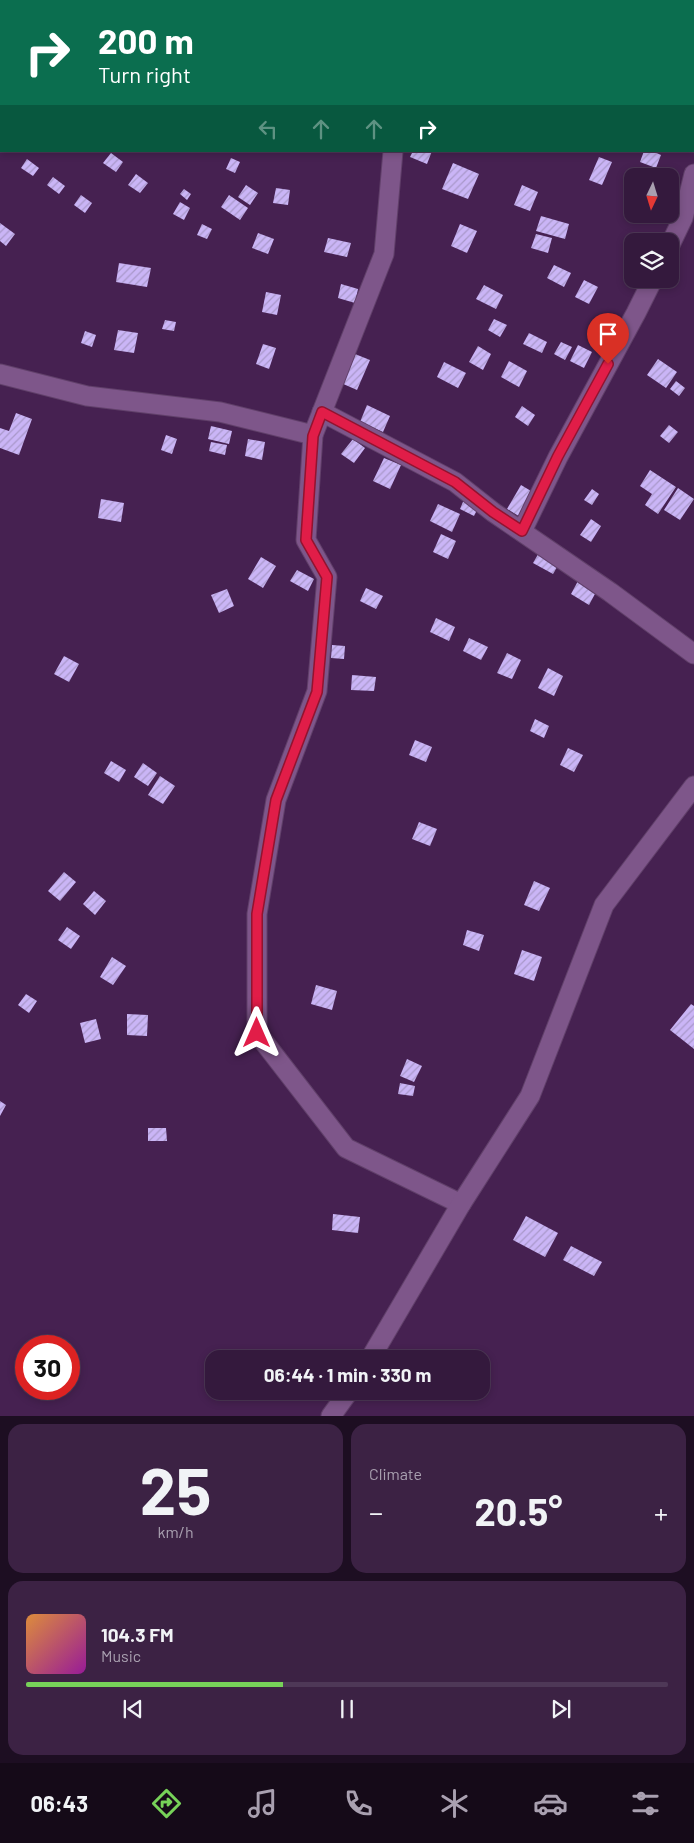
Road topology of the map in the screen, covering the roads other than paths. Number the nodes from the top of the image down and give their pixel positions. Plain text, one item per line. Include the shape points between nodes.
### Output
1 (393, 152) edge
2 (694, 174) edge
3 (676, 233) edge
4 (648, 288) edge
5 (0, 374) edge
6 (322, 412) junction
7 (313, 436) junction
8 (522, 531) junction
9 (694, 654) edge
10 (694, 786) edge
11 (461, 1204) junction
12 (375, 1350) edge
13 (343, 1400) edge
14 (331, 1416) edge

1 - 6 street via 384,254
2 - 3 street
4 - 8 street via 558,456
5 - 7 street via 87,396 220,412
6 - 7 street
6 - 8 street via 455,482
7 - 11 street via 306,540 327,577 317,692 276,800 257,914 257,1033 346,1148
8 - 9 street
10 - 11 street via 604,904 530,1096
11 - 12 street
13 - 14 street

